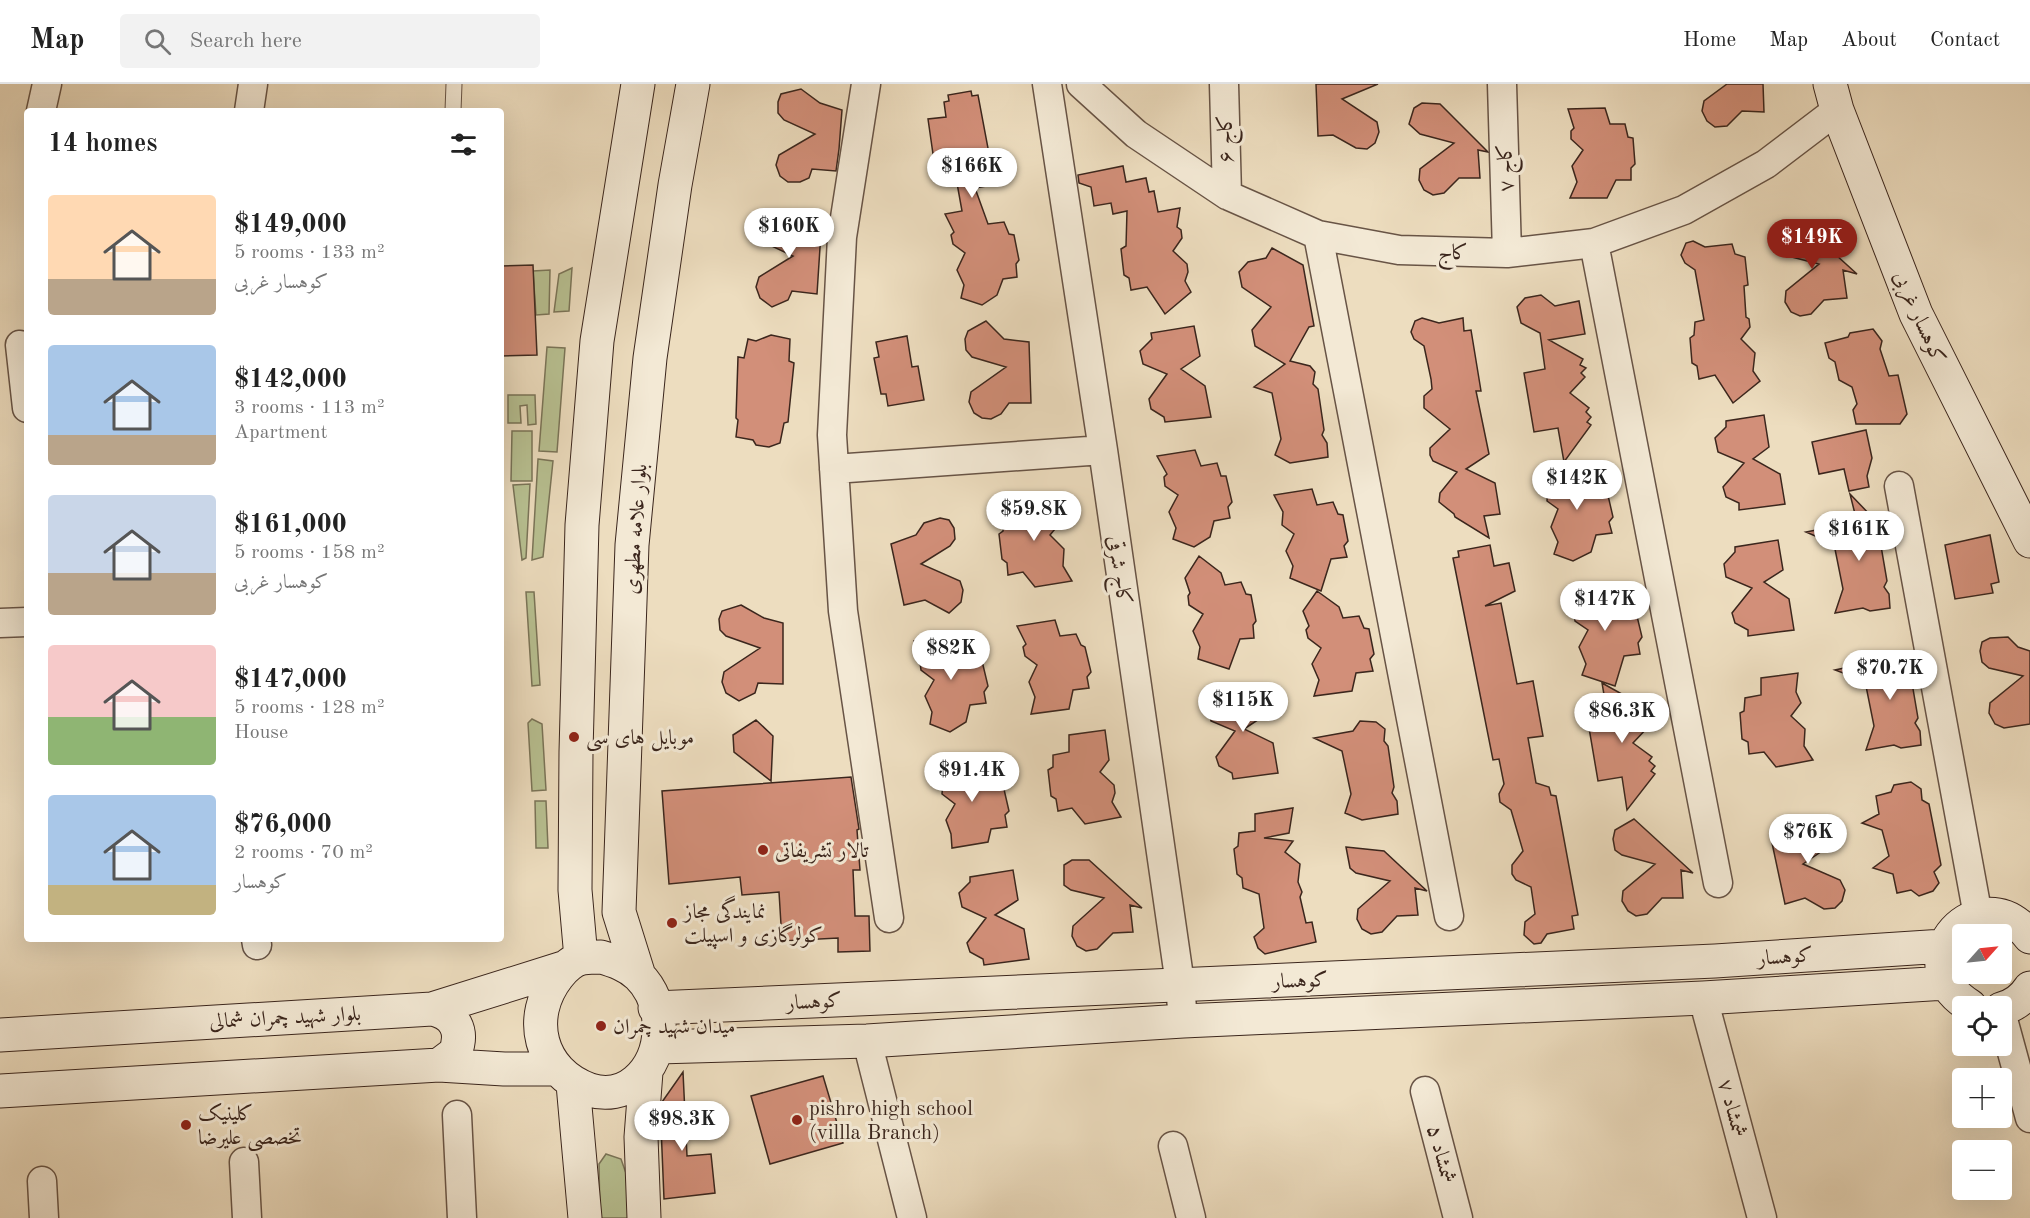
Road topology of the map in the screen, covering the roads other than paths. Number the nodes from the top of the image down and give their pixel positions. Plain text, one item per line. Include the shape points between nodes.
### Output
1 (47, 84) edge
2 (253, 84) edge
3 (453, 84) edge
4 (638, 84) edge
5 (693, 84) edge
6 (866, 84) edge
7 (1047, 84) edge
8 (1081, 84) edge
9 (1224, 84) edge
10 (1502, 84) edge
11 (1834, 97) edge
12 (42, 108) edge
13 (249, 108) edge
14 (453, 108) edge
15 (1227, 195) junction
16 (1318, 235) junction
17 (1594, 243) junction
18 (1507, 253) junction
19 (20, 345) dead end
20 (24, 381) edge
21 (1103, 450) junction
22 (834, 469) junction
23 (1899, 486) dead end
24 (2030, 541) edge
25 (24, 622) edge
26 (0, 623) edge
27 (1718, 883) dead end
28 (1449, 916) dead end
29 (1978, 916) junction
30 (889, 918) dead end
31 (2030, 937) edge
32 (1944, 946) junction
33 (572, 963) junction
34 (639, 976) junction
35 (1946, 983) junction
36 (1180, 984) junction
37 (2030, 988) edge
38 (1955, 996) edge
39 (1703, 998) junction
40 (2012, 1006) edge
41 (655, 1008) junction
42 (432, 1009) junction
43 (1183, 1022) junction
44 (0, 1035) edge
45 (867, 1041) junction
46 (2012, 1051) edge
47 (652, 1060) junction
48 (439, 1065) junction
49 (565, 1077) junction
50 (0, 1090) edge
51 (1425, 1091) dead end
52 (457, 1115) dead end
53 (2030, 1118) edge
54 (1173, 1146) dead end
55 (244, 1162) dead end
56 (42, 1181) dead end
57 (44, 1218) edge
58 (247, 1218) edge
59 (462, 1218) edge
60 (585, 1218) edge
61 (644, 1218) edge
62 (912, 1218) edge
63 (1191, 1218) edge
64 (1458, 1218) edge
65 (1762, 1218) edge

1 - 12 street
2 - 13 street
3 - 14 lane
4 - 33 main road via 597,341 582,525
5 - 34 main road, بلوار علامه مطهری via 650,358 632,545 619,912
6 - 22 street via 842,237 832,435
7 - 21 street, کاج شرقی
8 - 15 street, کاج via 1136,134
9 - 15 street, کاج ۶
10 - 18 street, کاج ۷
11 - 17 street, کاج via 1766,164 1684,210
11 - 24 main road, کوهسار غربی via 1916,314
15 - 16 street, کاج
16 - 18 street, کاج via 1399,250
16 - 28 street
17 - 18 street, کاج
17 - 27 street
19 - 20 street
21 - 22 street
21 - 36 street, کاج شرقی
22 - 30 street via 843,611
23 - 29 street
25 - 26 street
29 - 31 main road via 2006,916 2022,926
29 - 32 main road via 1953,930
32 - 35 main road via 1941,965
32 - 36 main road, کوهسار via 1692,962
33 - 34 main road via 602,957 620,962
33 - 42 main road, بلوار شهید چمران شمالی
33 - 49 main road via 548,988 540,1029 546,1053
34 - 41 main road
35 - 38 main road
35 - 39 main road, کوهسار
36 - 41 main road, کوهسار
36 - 43 street, کاج شرقی
37 - 40 main road
39 - 43 main road, کوهسار
39 - 65 street, شمشاد ۷
41 - 47 main road via 659,1020
42 - 44 main road, بلوار شهید چمران شمالی
42 - 48 main road via 450,1017 459,1034 455,1053
43 - 45 main road, کوهسار
45 - 47 main road, کوهسار
45 - 62 street
46 - 53 street
47 - 49 main road via 627,1089 601,1094
47 - 61 main road via 641,1137
48 - 49 main road
48 - 50 main road
49 - 60 main road
51 - 64 street, شمشاد ۵
52 - 59 street
54 - 63 street
55 - 58 street
56 - 57 street

